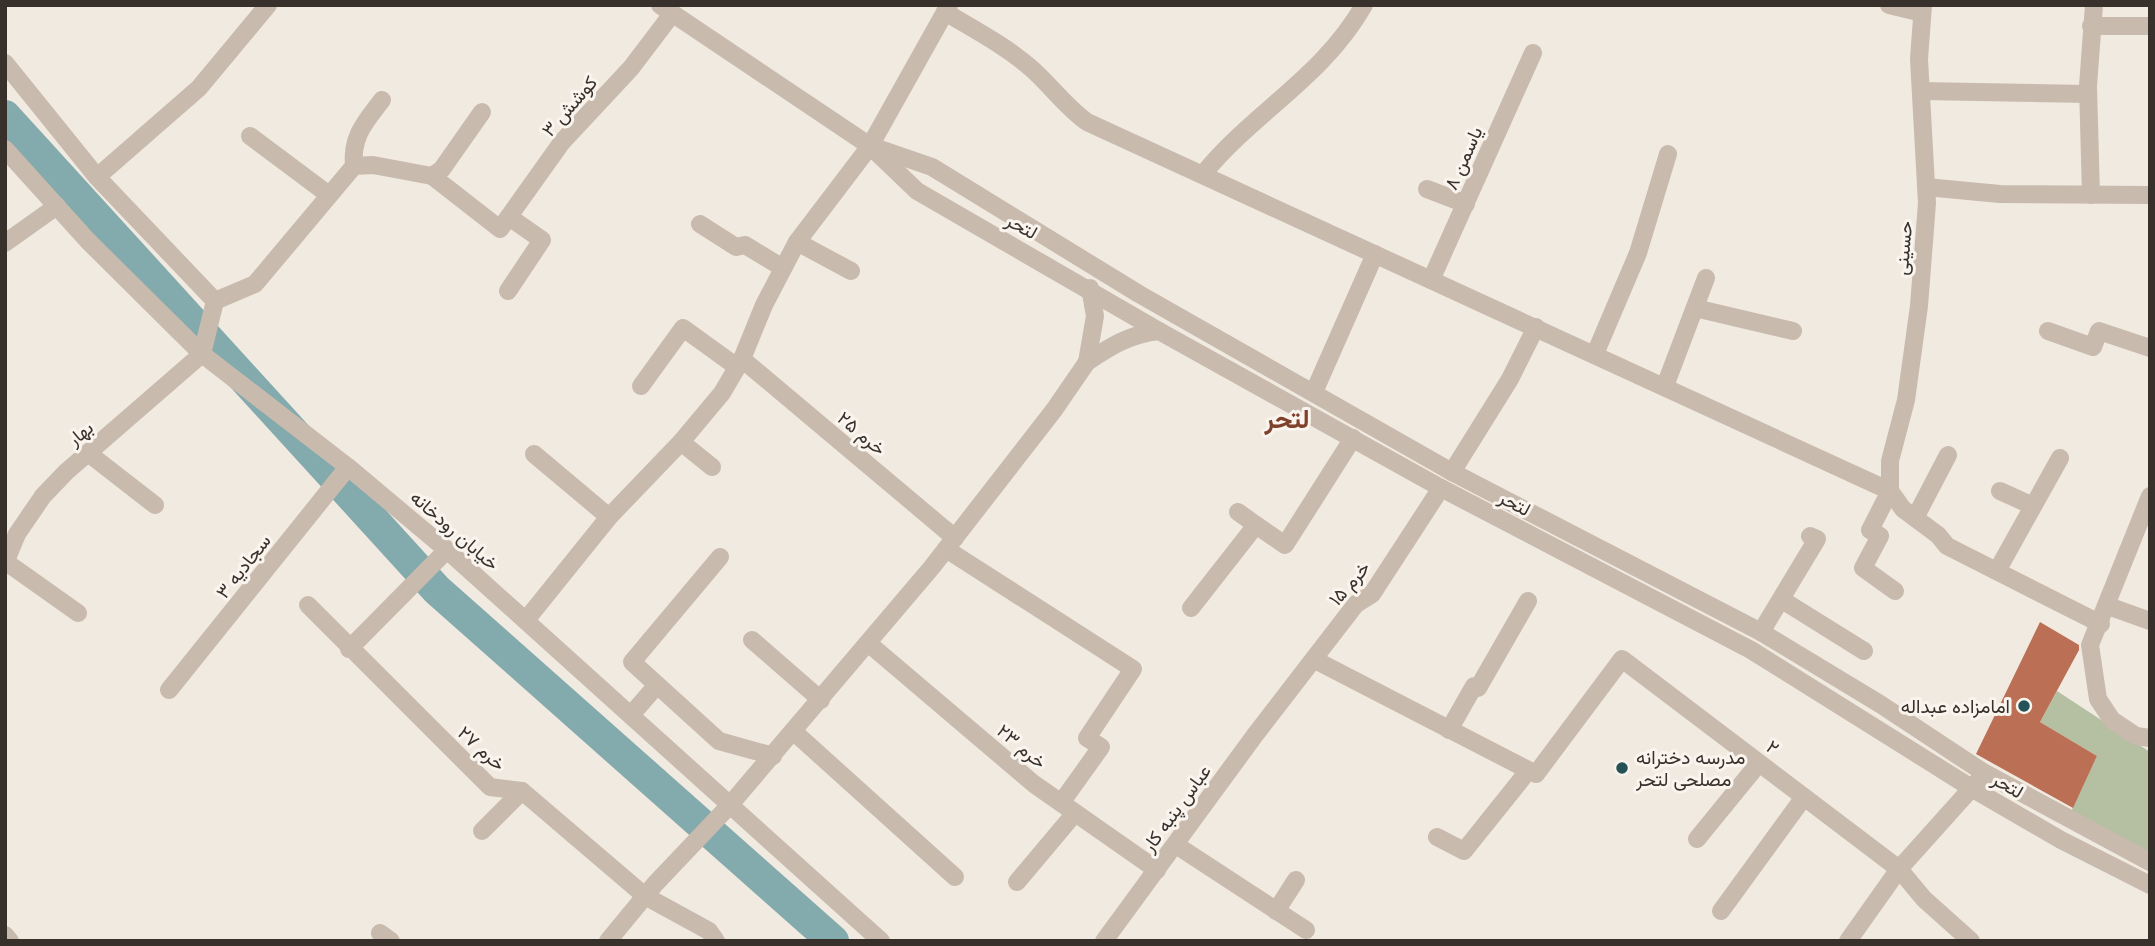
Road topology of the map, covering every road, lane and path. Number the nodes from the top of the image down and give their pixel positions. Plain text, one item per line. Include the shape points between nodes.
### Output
1 (268, 5) edge
2 (1364, 5) edge
3 (1889, 5) edge
4 (2094, 5) edge
5 (947, 8) edge
6 (666, 9) edge
7 (1922, 9) edge
8 (2091, 26) junction
9 (2150, 26) edge
10 (1533, 53) dead end
11 (5, 63) edge
12 (1921, 90) junction
13 (2088, 94) junction
14 (382, 100) dead end
15 (482, 112) dead end
16 (250, 135) dead end
17 (870, 146) junction
18 (5, 149) edge
19 (1668, 155) dead end
20 (354, 166) junction
21 (1204, 173) junction
22 (432, 176) junction
23 (97, 177) junction
24 (1926, 187) junction
25 (1426, 188) dead end
26 (330, 195) junction
27 (2091, 195) junction
28 (2150, 195) edge
29 (1466, 204) junction
30 (57, 206) junction
31 (505, 223) junction
32 (701, 224) dead end
33 (797, 242) junction
34 (5, 243) edge
35 (1374, 254) junction
36 (783, 268) junction
37 (851, 271) dead end
38 (1706, 278) dead end
39 (1432, 280) junction
40 (1090, 288) junction
41 (508, 291) dead end
42 (214, 302) junction
43 (1695, 308) junction
44 (1536, 327) junction
45 (1159, 331) junction
46 (1793, 331) dead end
47 (2048, 331) dead end
48 (2150, 348) edge
49 (202, 353) junction
50 (1595, 354) junction
51 (1087, 362) junction
52 (739, 363) junction
53 (641, 386) dead end
54 (1665, 386) junction
55 (1314, 392) junction
56 (1353, 438) junction
57 (681, 442) junction
58 (88, 453) junction
59 (534, 454) dead end
60 (1948, 455) dead end
61 (2060, 458) dead end
62 (348, 467) junction
63 (712, 467) dead end
64 (1452, 471) junction
65 (1441, 488) junction
66 (1890, 491) junction
67 (2000, 491) dead end
68 (2150, 496) edge
69 (155, 505) dead end
70 (2033, 506) junction
71 (1238, 512) dead end
72 (609, 517) junction
73 (1915, 518) junction
74 (1256, 525) junction
75 (1810, 536) dead end
76 (950, 544) junction
77 (447, 550) junction
78 (720, 557) dead end
79 (6, 562) edge
80 (1997, 571) junction
81 (1895, 591) dead end
82 (1782, 600) junction
83 (1528, 601) dead end
84 (308, 605) dead end
85 (2108, 606) junction
86 (1191, 608) dead end
87 (78, 613) dead end
88 (526, 620) junction
89 (2150, 621) edge
90 (2101, 624) junction
91 (1761, 632) junction
92 (752, 640) dead end
93 (868, 643) junction
94 (349, 649) junction
95 (1864, 651) dead end
96 (1315, 660) junction
97 (657, 685) junction
98 (169, 690) dead end
99 (821, 700) junction
100 (1284, 701) joint
101 (1880, 704) junction
102 (631, 715) junction
103 (1869, 722) junction
104 (1449, 730) junction
105 (793, 732) junction
106 (2150, 738) edge
107 (773, 756) junction
108 (1759, 763) junction
109 (1528, 771) junction
110 (1983, 772) junction
111 (1973, 789) junction
112 (522, 791) junction
113 (1804, 797) junction
114 (729, 806) junction
115 (1068, 808) junction
116 (482, 831) dead end
117 (1437, 837) dead end
118 (1697, 839) dead end
119 (1176, 845) junction
120 (2150, 862) edge
121 (1899, 869) junction
122 (1157, 870) junction
123 (955, 877) dead end
124 (1296, 880) dead end
125 (1017, 882) dead end
126 (2150, 885) edge
127 (645, 896) junction
128 (1276, 911) junction
129 (1721, 911) dead end
130 (1306, 930) dead end
131 (5, 935) edge
132 (10, 941) edge
133 (608, 941) edge
134 (716, 941) edge
135 (881, 941) edge
136 (1104, 941) edge
137 (1848, 941) edge
138 (1971, 941) edge

1 - 23 street via 199,88
2 - 21 street via 1331,54 1248,125
3 - 7 street
4 - 8 street
5 - 17 street
5 - 21 street via 1011,52 1087,122
6 - 17 street, لتحر
6 - 31 street, کوشش ۳ via 631,68 562,142
7 - 12 street, حسینی
8 - 9 street
8 - 13 street
10 - 29 street, یاسمن ۸
11 - 23 street
12 - 13 street
12 - 24 street, حسینی
13 - 27 street
14 - 20 street via 357,133
15 - 22 street via 442,169
16 - 26 street
17 - 33 street
17 - 40 street, لتحر via 917,191
17 - 55 street, لتحر via 932,167 1139,294
18 - 30 street, خیابان رودخانه
19 - 50 street via 1638,253
20 - 22 street
20 - 26 street
21 - 35 street
22 - 31 street
23 - 42 street
24 - 27 street
24 - 66 street, حسینی via 1919,306 1906,400 1890,461
25 - 29 street
26 - 42 street via 255,284
27 - 28 street
29 - 39 street, یاسمن ۸
30 - 34 street
30 - 49 street, خیابان رودخانه
31 - 41 street via 542,240
32 - 36 street via 736,247 745,245
33 - 36 street
33 - 37 street
35 - 39 street
35 - 55 street
36 - 52 street
38 - 43 street
39 - 44 street
40 - 45 street, لتحر
40 - 51 street via 1095,316
42 - 49 street
43 - 46 street
43 - 54 street
44 - 50 street
44 - 64 street via 1510,379
45 - 51 street via 1119,341
45 - 56 street, لتحر
47 - 48 street via 2093,347 2099,331
49 - 58 street, بهار
49 - 62 street, خیابان رودخانه
50 - 54 street
51 - 76 street
52 - 53 street, خرم ۲۵ via 683,328
52 - 57 street via 722,393
52 - 76 street, خرم ۲۵
54 - 66 street
55 - 64 street, لتحر
56 - 65 street, لتحر
56 - 74 street via 1285,545
57 - 63 street
57 - 72 street
58 - 69 street
58 - 79 street, بهار via 43,496 17,534
59 - 72 street
60 - 73 street
61 - 70 street
62 - 77 street, خیابان رودخانه
62 - 98 street, سجادیه ۳
64 - 91 street, لتحر
65 - 96 street, خرم ۱۵ via 1373,594 1356,604
65 - 103 street, لتحر via 1751,650
66 - 73 street
66 - 81 street via 1870,530 1880,536 1863,568
67 - 70 street
68 - 85 street
70 - 80 street
71 - 74 street
72 - 88 street
73 - 80 street via 1947,546
74 - 86 street
75 - 82 street via 1817,539
76 - 93 street
76 - 115 street, خرم ۲۵ via 1133,669 1087,738 1101,747
77 - 88 street, خیابان رودخانه
77 - 94 street
78 - 97 street via 632,662
79 - 87 street
80 - 90 street
82 - 91 street
82 - 95 street
83 - 104 street
84 - 94 street, خرم ۲۷
85 - 89 street
85 - 90 street
88 - 102 street, خیابان رودخانه
90 - 106 street via 2090,645 2098,699 2112,720 2136,736
91 - 101 street, لتحر
92 - 99 street
93 - 99 street
93 - 115 street, خرم ۲۳
94 - 112 street, خرم ۲۷ via 490,788
96 - 100 street, خرم ۱۵
96 - 104 street
97 - 102 street
97 - 107 street via 719,741
99 - 105 street
100 - 119 street, عباس پنبه کار
101 - 103 street
101 - 110 street, لتحر
102 - 114 street, خیابان رودخانه
103 - 111 street, لتحر
104 - 109 street
105 - 107 street
105 - 123 street
107 - 114 street
108 - 109 street, ۲ via 1622,659 1536,774
108 - 113 street, ۲
108 - 118 street
109 - 117 street via 1464,851
110 - 111 street
110 - 120 street, لتحر
111 - 121 street
111 - 126 street, لتحر
112 - 116 street
112 - 127 street
113 - 121 street, ۲
113 - 129 street
114 - 127 street
114 - 135 street, خیابان رودخانه
115 - 122 street, خرم ۲۳
115 - 125 street
119 - 122 street, عباس پنبه کار
119 - 128 street
121 - 137 street
121 - 138 street, ۲ via 1924,899
122 - 136 street, عباس پنبه کار
124 - 128 street
127 - 133 street
127 - 134 street via 709,931
128 - 130 street
131 - 132 street

